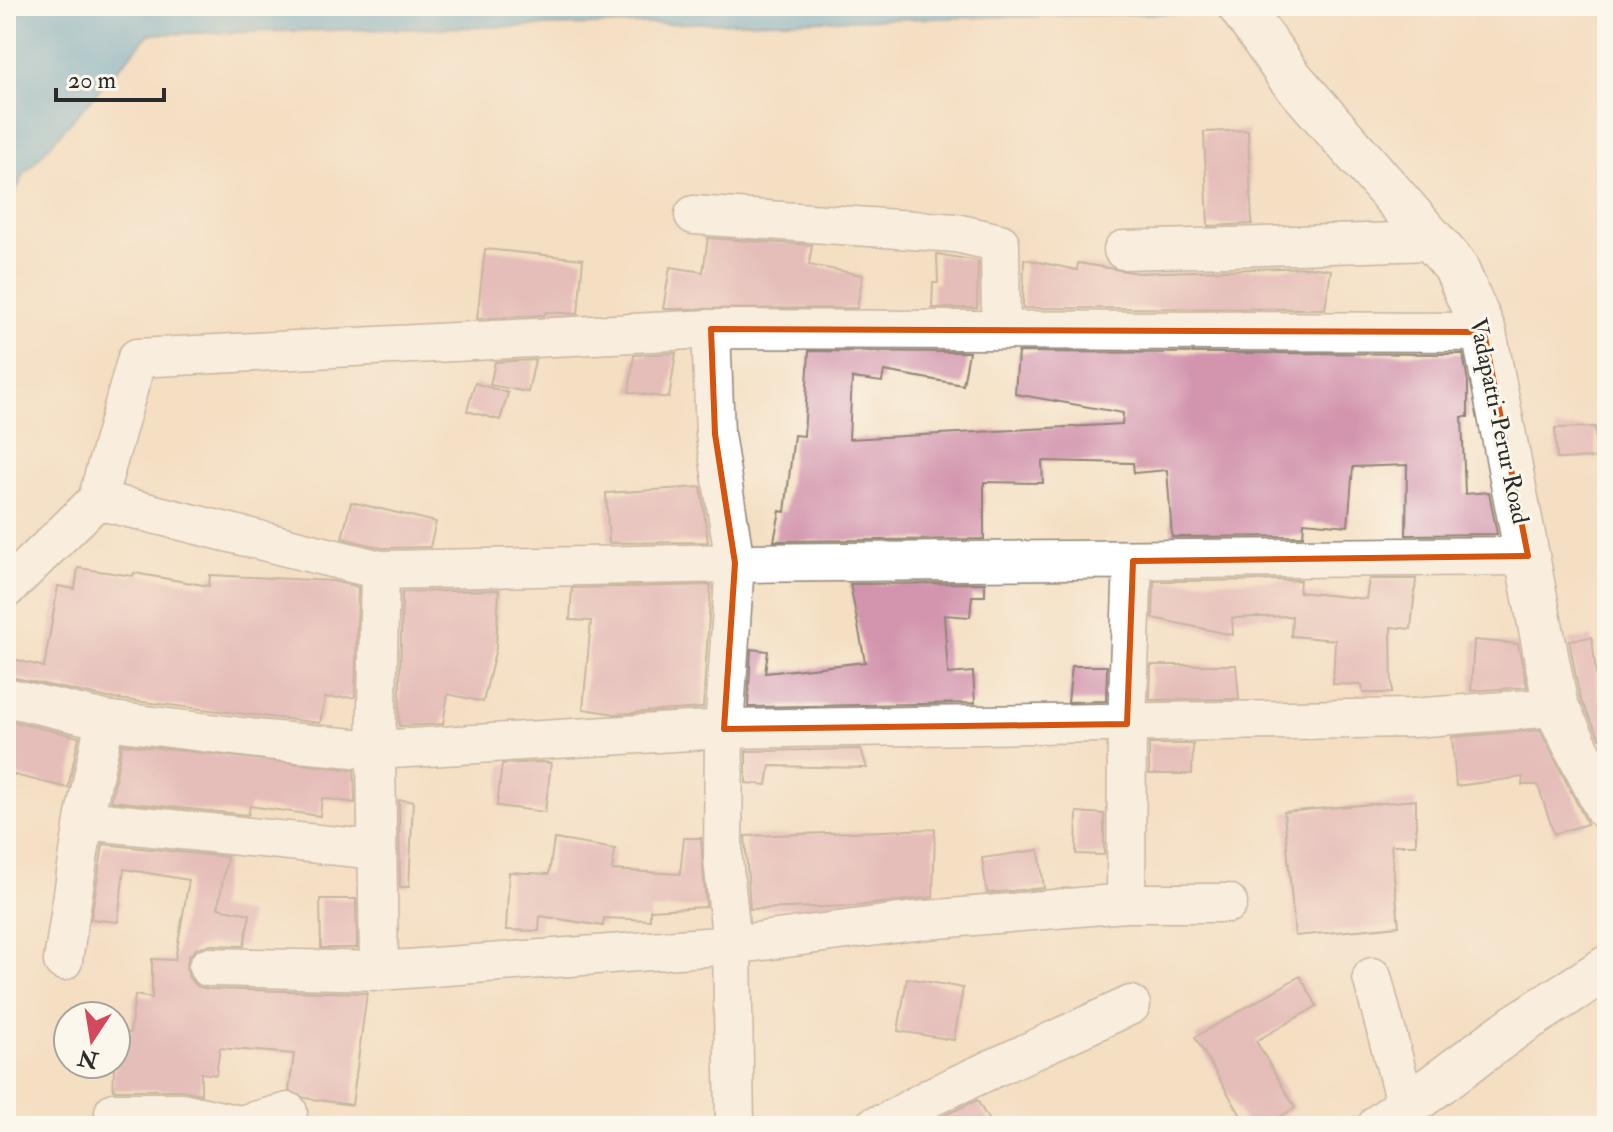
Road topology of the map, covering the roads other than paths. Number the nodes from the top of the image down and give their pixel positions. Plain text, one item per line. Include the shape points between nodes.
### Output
1 (1240, 6) edge
2 (694, 215) dead end
3 (1434, 241) junction
4 (1123, 250) dead end
5 (711, 329) junction
6 (1001, 330) junction
7 (1484, 332) junction
8 (97, 500) junction
9 (1528, 556) junction
10 (1133, 561) junction
11 (735, 563) junction
12 (380, 570) junction
13 (6, 589) edge
14 (6, 697) edge
15 (1556, 707) junction
16 (105, 720) junction
17 (1127, 724) junction
18 (724, 729) junction
19 (376, 750) junction
20 (1607, 808) edge
21 (84, 820) junction
22 (377, 850) junction
23 (1126, 903) junction
24 (1228, 903) dead end
25 (732, 945) junction
26 (63, 961) dead end
27 (208, 967) dead end
28 (1607, 968) edge
29 (379, 971) junction
30 (1372, 977) dead end
31 (1131, 1005) dead end
32 (114, 1112) dead end
33 (288, 1112) dead end
34 (1393, 1116) edge
35 (239, 1125) edge
36 (882, 1125) edge
37 (735, 1126) edge

1 - 3 street, Vadapatti-Perur Road via 1289,76
2 - 6 street via 956,233 1000,243
3 - 4 street
3 - 7 street, Vadapatti-Perur Road via 1455,266
5 - 6 street
5 - 8 street via 137,358
5 - 11 street via 715,434
6 - 7 street
7 - 9 street, Vadapatti-Perur Road
8 - 12 street
8 - 13 street
9 - 10 street
9 - 15 street, Vadapatti-Perur Road
10 - 11 street
10 - 17 street
11 - 12 street
11 - 18 street
12 - 19 street
14 - 16 street
15 - 17 street via 1413,718
15 - 20 street, Vadapatti-Perur Road
16 - 19 street
16 - 21 street
17 - 18 street
17 - 23 street
18 - 19 street
18 - 25 street via 723,859
19 - 22 street
21 - 22 street
21 - 26 street
22 - 29 street
23 - 24 street
23 - 25 street via 915,921
25 - 29 street
25 - 37 street
27 - 29 street
28 - 34 street via 1516,1026
30 - 34 street
31 - 36 street
32 - 35 street via 182,1112
33 - 35 street

